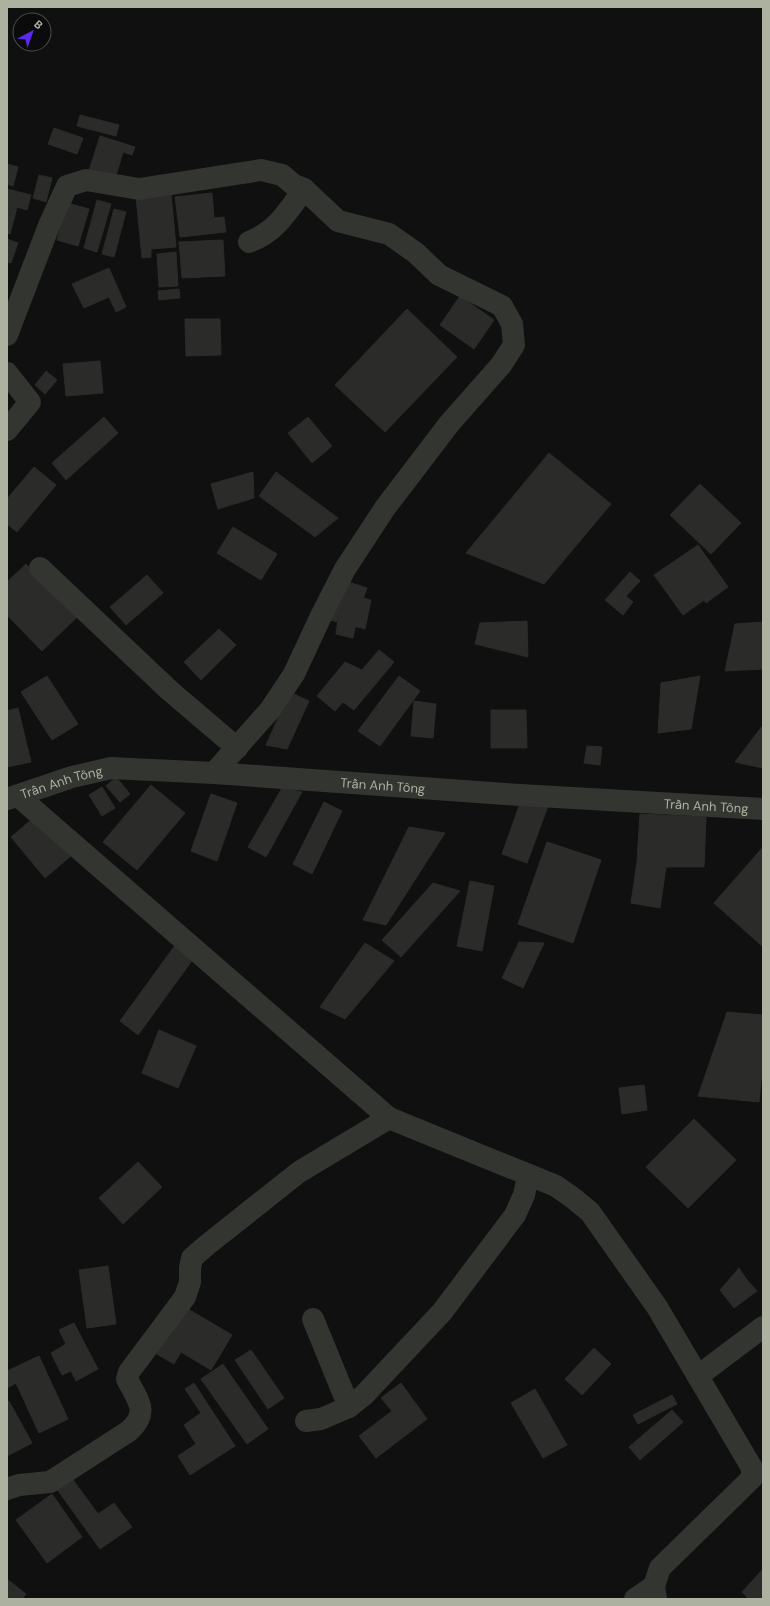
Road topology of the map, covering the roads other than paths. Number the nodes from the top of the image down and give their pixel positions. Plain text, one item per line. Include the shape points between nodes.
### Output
1 (304, 189) junction
2 (249, 242) dead end
3 (7, 335) edge
4 (7, 373) edge
5 (7, 430) edge
6 (40, 568) dead end
7 (237, 748) junction
8 (214, 773) junction
9 (12, 798) edge
10 (763, 809) edge
11 (389, 1118) junction
12 (528, 1176) junction
13 (313, 1319) dead end
14 (763, 1326) edge
15 (698, 1376) junction
16 (349, 1407) junction
17 (306, 1421) dead end
18 (758, 1476) edge
19 (7, 1489) edge
20 (655, 1592) edge
21 (635, 1599) edge

1 - 2 street via 276,227 262,238
1 - 3 street via 282,175 261,170 139,189 86,180 67,186
1 - 7 street via 338,221 388,234 416,253 439,275 502,306 512,324 514,345 385,508 345,569 294,674 270,710
4 - 5 street via 30,402
6 - 7 street via 169,690
7 - 8 street
8 - 9 street, Trần Anh Tông via 111,768 72,777
8 - 10 street, Trần Anh Tông
9 - 11 street
11 - 12 street
11 - 19 street via 299,1172 192,1258 190,1282 185,1297 129,1372 127,1379 141,1408 141,1418 137,1424 50,1482 19,1485
12 - 15 street via 556,1186 590,1212 657,1307
12 - 16 street via 524,1195 515,1215 442,1312 364,1395
13 - 16 street
14 - 15 street
15 - 18 street
16 - 17 street via 321,1419
18 - 20 street via 660,1568
20 - 21 street

